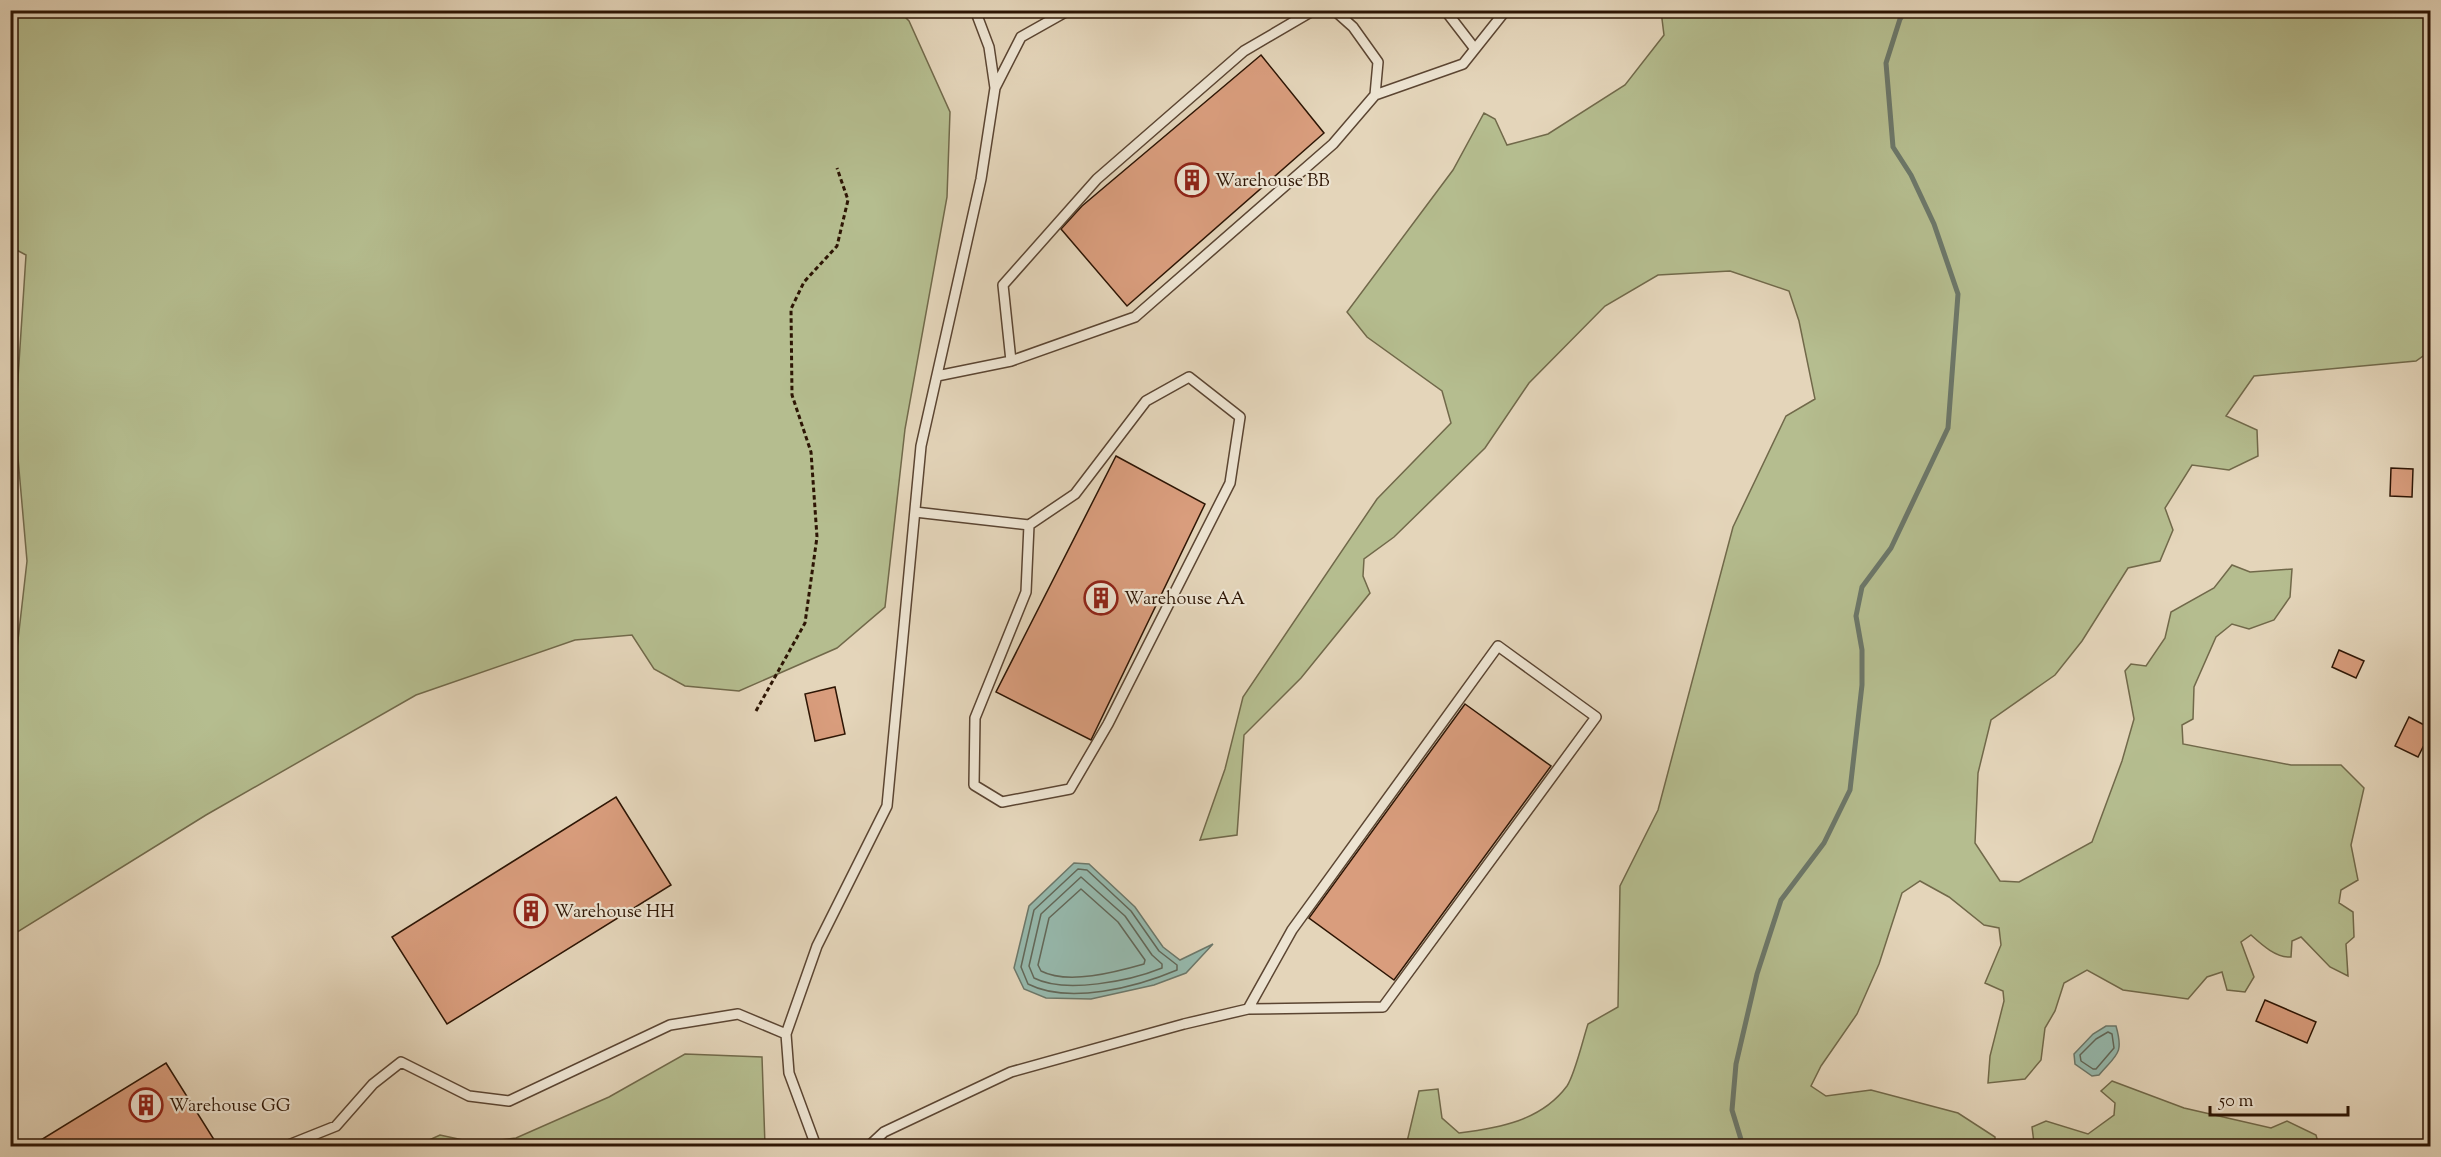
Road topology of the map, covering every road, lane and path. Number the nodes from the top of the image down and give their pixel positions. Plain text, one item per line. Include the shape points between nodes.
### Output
1 (975, 10) edge
2 (1069, 10) edge
3 (1314, 10) edge
4 (1334, 10) edge
5 (1446, 10) edge
6 (1506, 10) edge
7 (1475, 49) junction
8 (995, 88) junction
9 (1375, 94) junction
10 (837, 168) dead end
11 (1011, 361) junction
12 (937, 376) junction
13 (915, 512) junction
14 (1029, 525) junction
15 (756, 711) dead end
16 (1248, 1009) junction
17 (786, 1034) junction
18 (286, 1146) edge
19 (816, 1146) edge
20 (869, 1146) edge

1 - 8 lane via 989,48
2 - 8 lane via 1021,37
3 - 11 lane via 1244,51 1097,178 1003,285
4 - 9 lane via 1353,27 1378,62
5 - 7 lane
6 - 7 lane
7 - 9 lane via 1463,64
8 - 12 lane via 981,179
9 - 11 lane via 1333,144 1135,317
10 - 15 path via 848,200 837,246 804,282 791,309 792,395 811,452 817,537 805,623
11 - 12 lane
12 - 13 lane via 921,446
13 - 14 lane
13 - 17 lane via 887,806 817,946
14 - 14 lane via 1075,494 1146,401 1189,377 1240,417 1230,483 1108,724 1070,789 1002,802 974,785 975,718 1026,592
16 - 16 lane via 1383,1007 1596,717 1498,646 1292,930
16 - 20 lane via 1011,1072 884,1132
17 - 18 lane via 738,1014 670,1024 509,1101 469,1096 400,1062 373,1084 336,1126
17 - 19 lane via 789,1073

